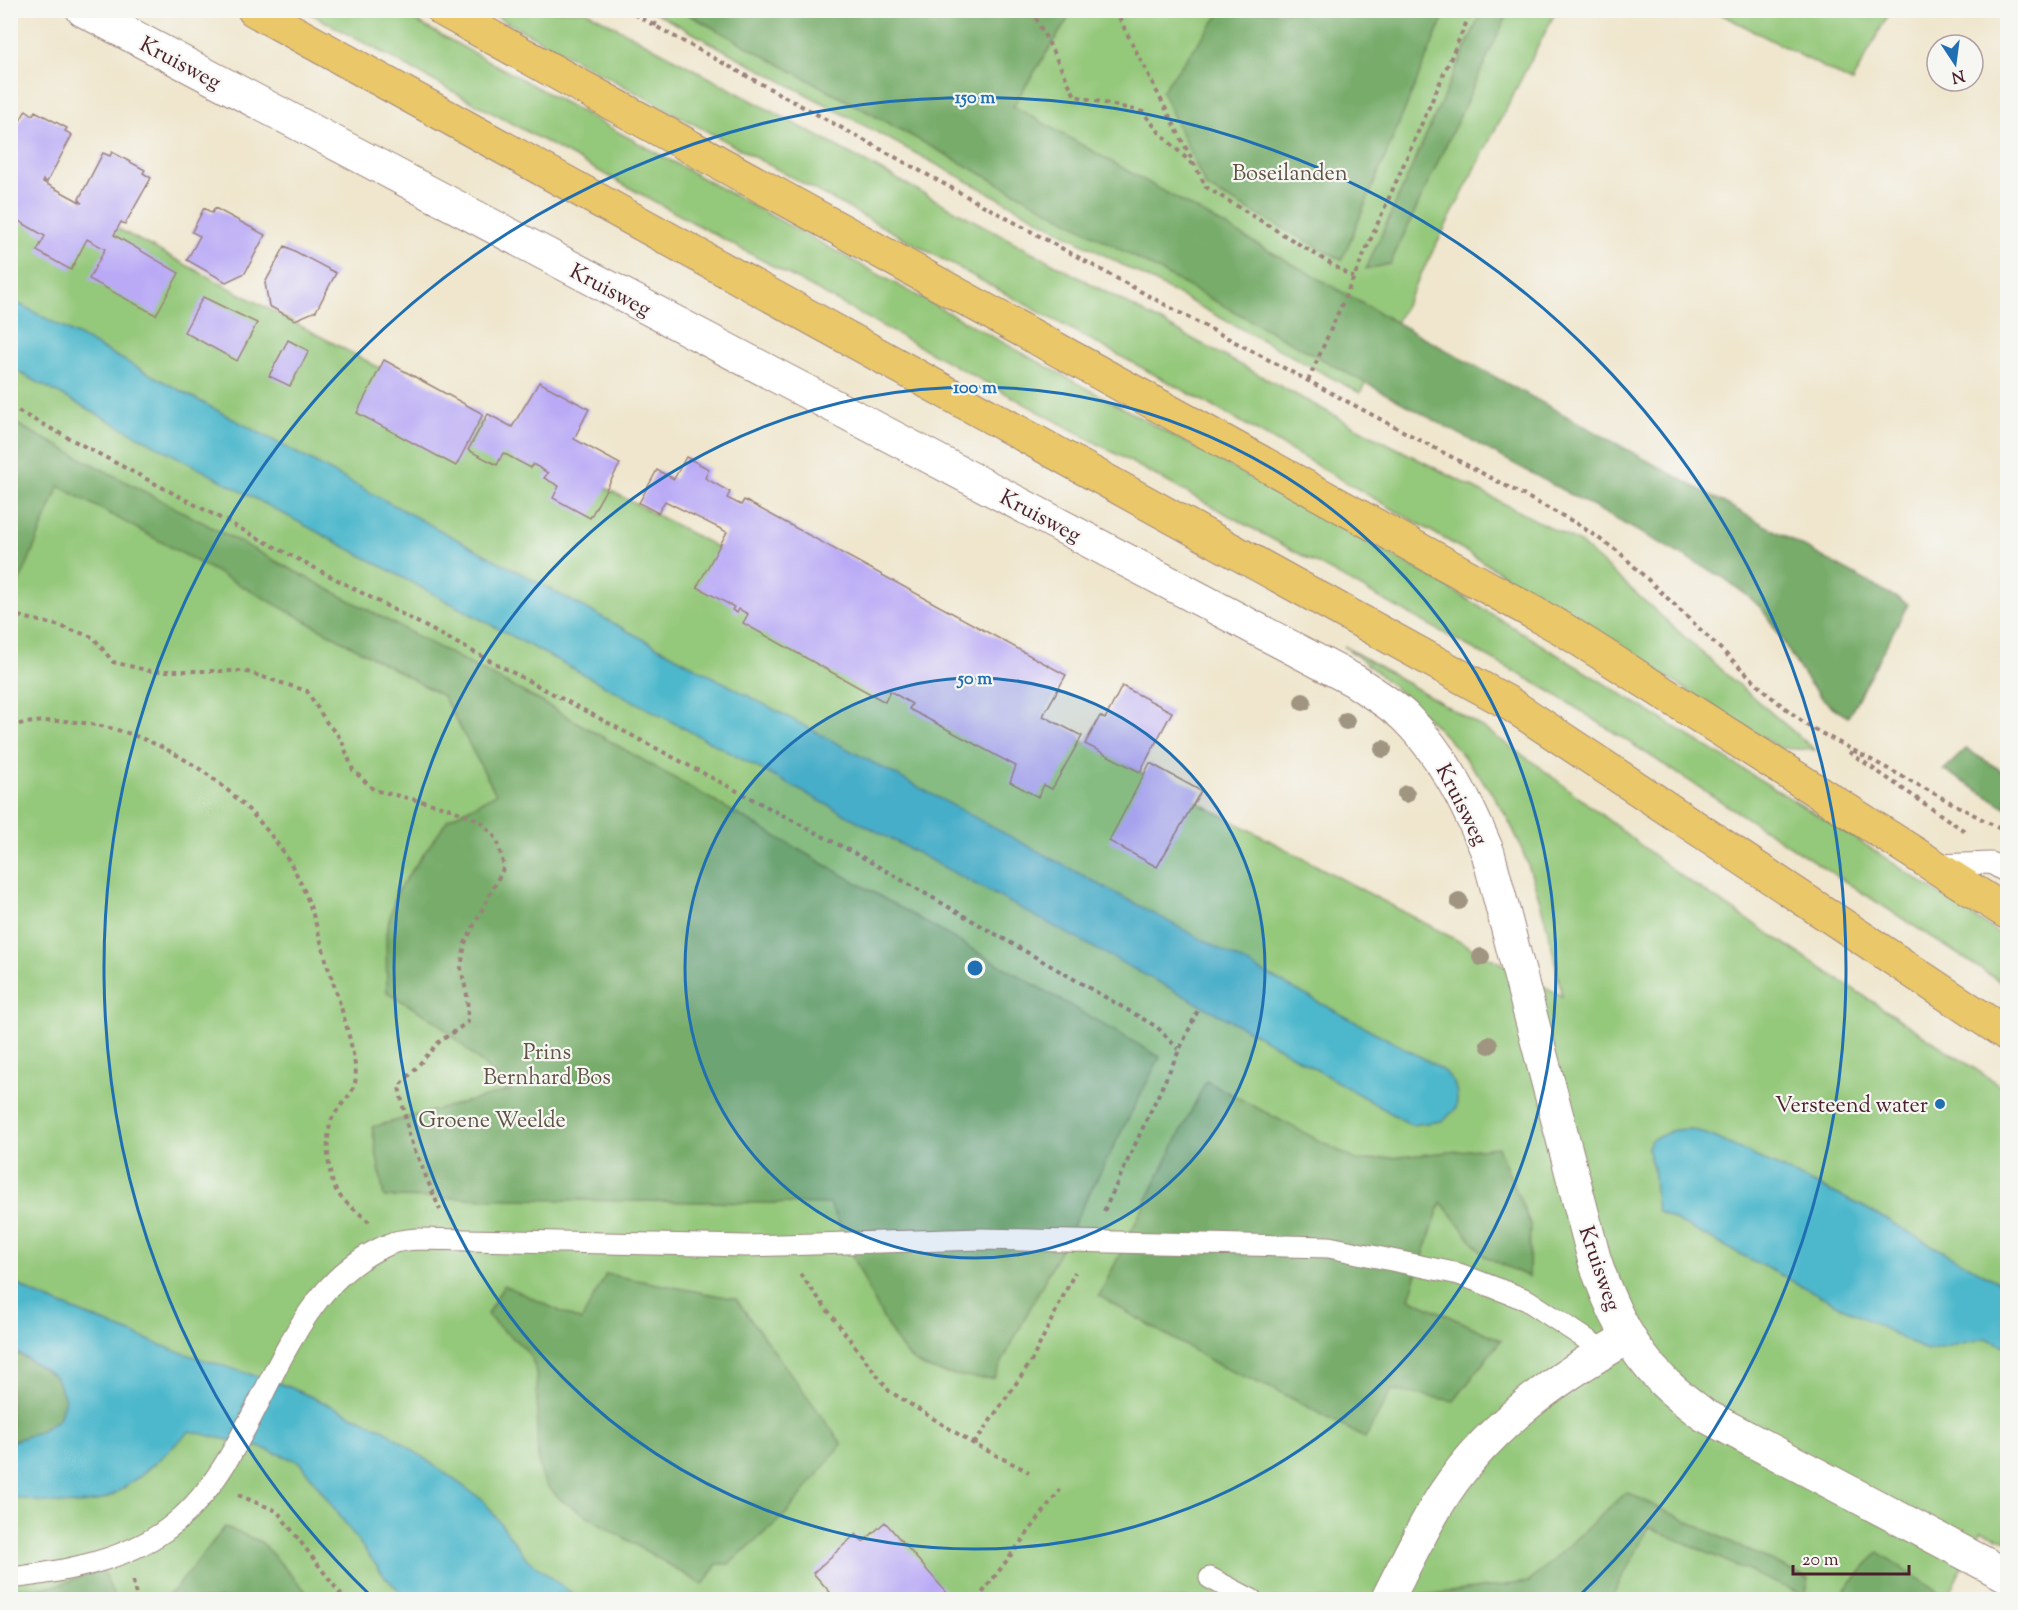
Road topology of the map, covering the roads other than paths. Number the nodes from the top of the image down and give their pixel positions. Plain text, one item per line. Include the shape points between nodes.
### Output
1 (83, 10) edge
2 (254, 10) edge
3 (443, 10) edge
4 (1935, 866) junction
5 (2007, 873) edge
6 (2007, 913) edge
7 (2007, 1035) edge
8 (1616, 1344) junction
9 (2007, 1576) edge
10 (10, 1578) edge
11 (1210, 1578) dead end
12 (1252, 1599) edge
13 (1387, 1599) edge

1 - 8 street, Kruisweg via 1355,681 1403,715 1444,764 1466,801 1488,853
2 - 7 highway via 1507,702
3 - 4 highway via 1563,629
4 - 5 lane via 1991,863
4 - 6 highway
8 - 9 street, Kruisweg via 1704,1415
8 - 10 lane via 1527,1300 1459,1274 1329,1247 982,1239 747,1246 417,1239 391,1243 330,1285 306,1314 235,1448 196,1502 166,1530 127,1551 82,1565
8 - 13 street via 1540,1392 1478,1450 1437,1506
11 - 12 lane

